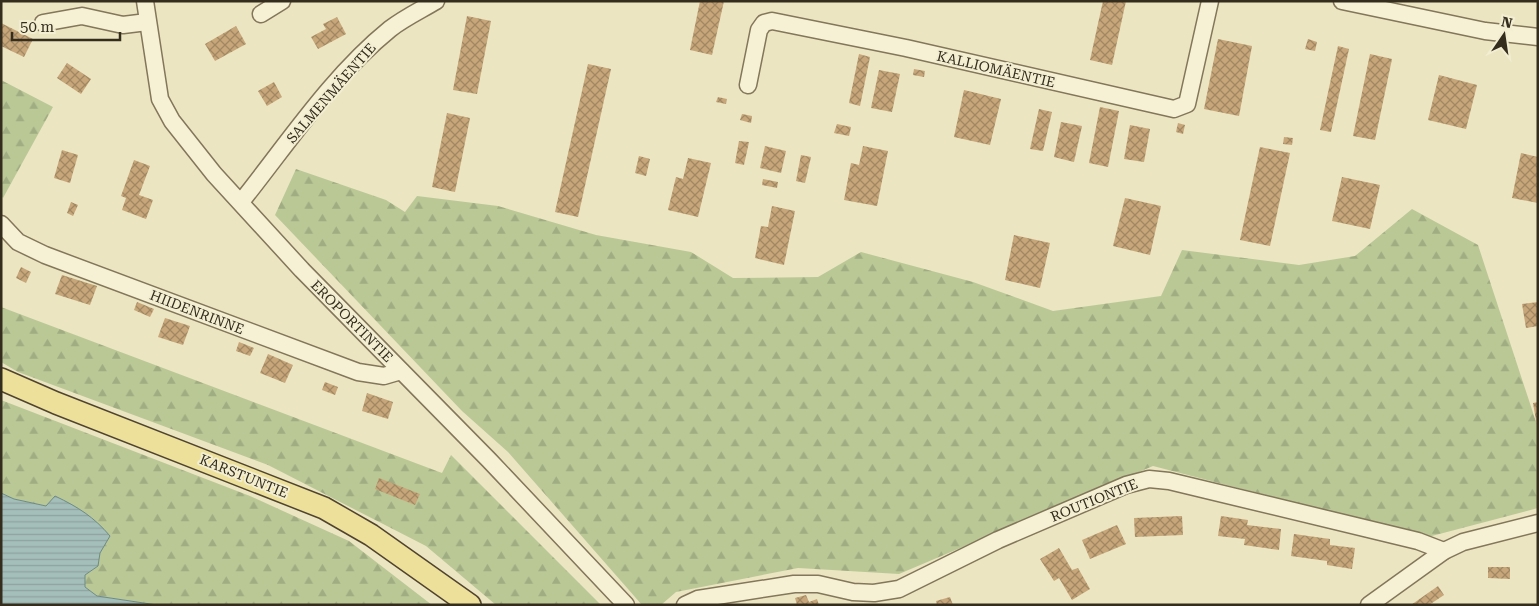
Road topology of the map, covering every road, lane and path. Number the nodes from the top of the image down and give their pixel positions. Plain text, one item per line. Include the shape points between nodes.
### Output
1 (145, 1) edge
2 (282, 1) edge
3 (436, 1) edge
4 (1210, 1) edge
5 (1342, 1) edge
6 (262, 14) dead end
7 (147, 22) junction
8 (43, 23) dead end
9 (1538, 37) edge
10 (748, 85) dead end
11 (241, 202) junction
12 (1, 224) edge
13 (401, 371) junction
14 (1, 379) edge
15 (1538, 523) edge
16 (1444, 551) junction
17 (470, 605) edge
18 (626, 605) edge
19 (685, 605) edge
20 (1369, 605) edge

1 - 7 street, EROPORTINTIE
2 - 6 street
3 - 11 street, SALMENMÄENTIE via 391,28 359,57
4 - 10 street, KALLIOMÄENTIE via 1187,104 1174,109 772,21 764,23 759,30
5 - 9 street via 1485,31
7 - 8 street via 123,25 82,16
7 - 11 street, EROPORTINTIE via 160,99 172,121
11 - 13 street, EROPORTINTIE
12 - 13 street, HIIDENRINNE via 18,242 45,255 358,372 384,376
13 - 18 street, EROPORTINTIE
14 - 17 main road, KARSTUNTIE via 324,508 370,535
15 - 16 street via 1476,538
16 - 19 street, ROUTIONTIE via 1418,541 1149,479 998,540 900,589 874,593 818,584 794,584 698,599
16 - 20 street

